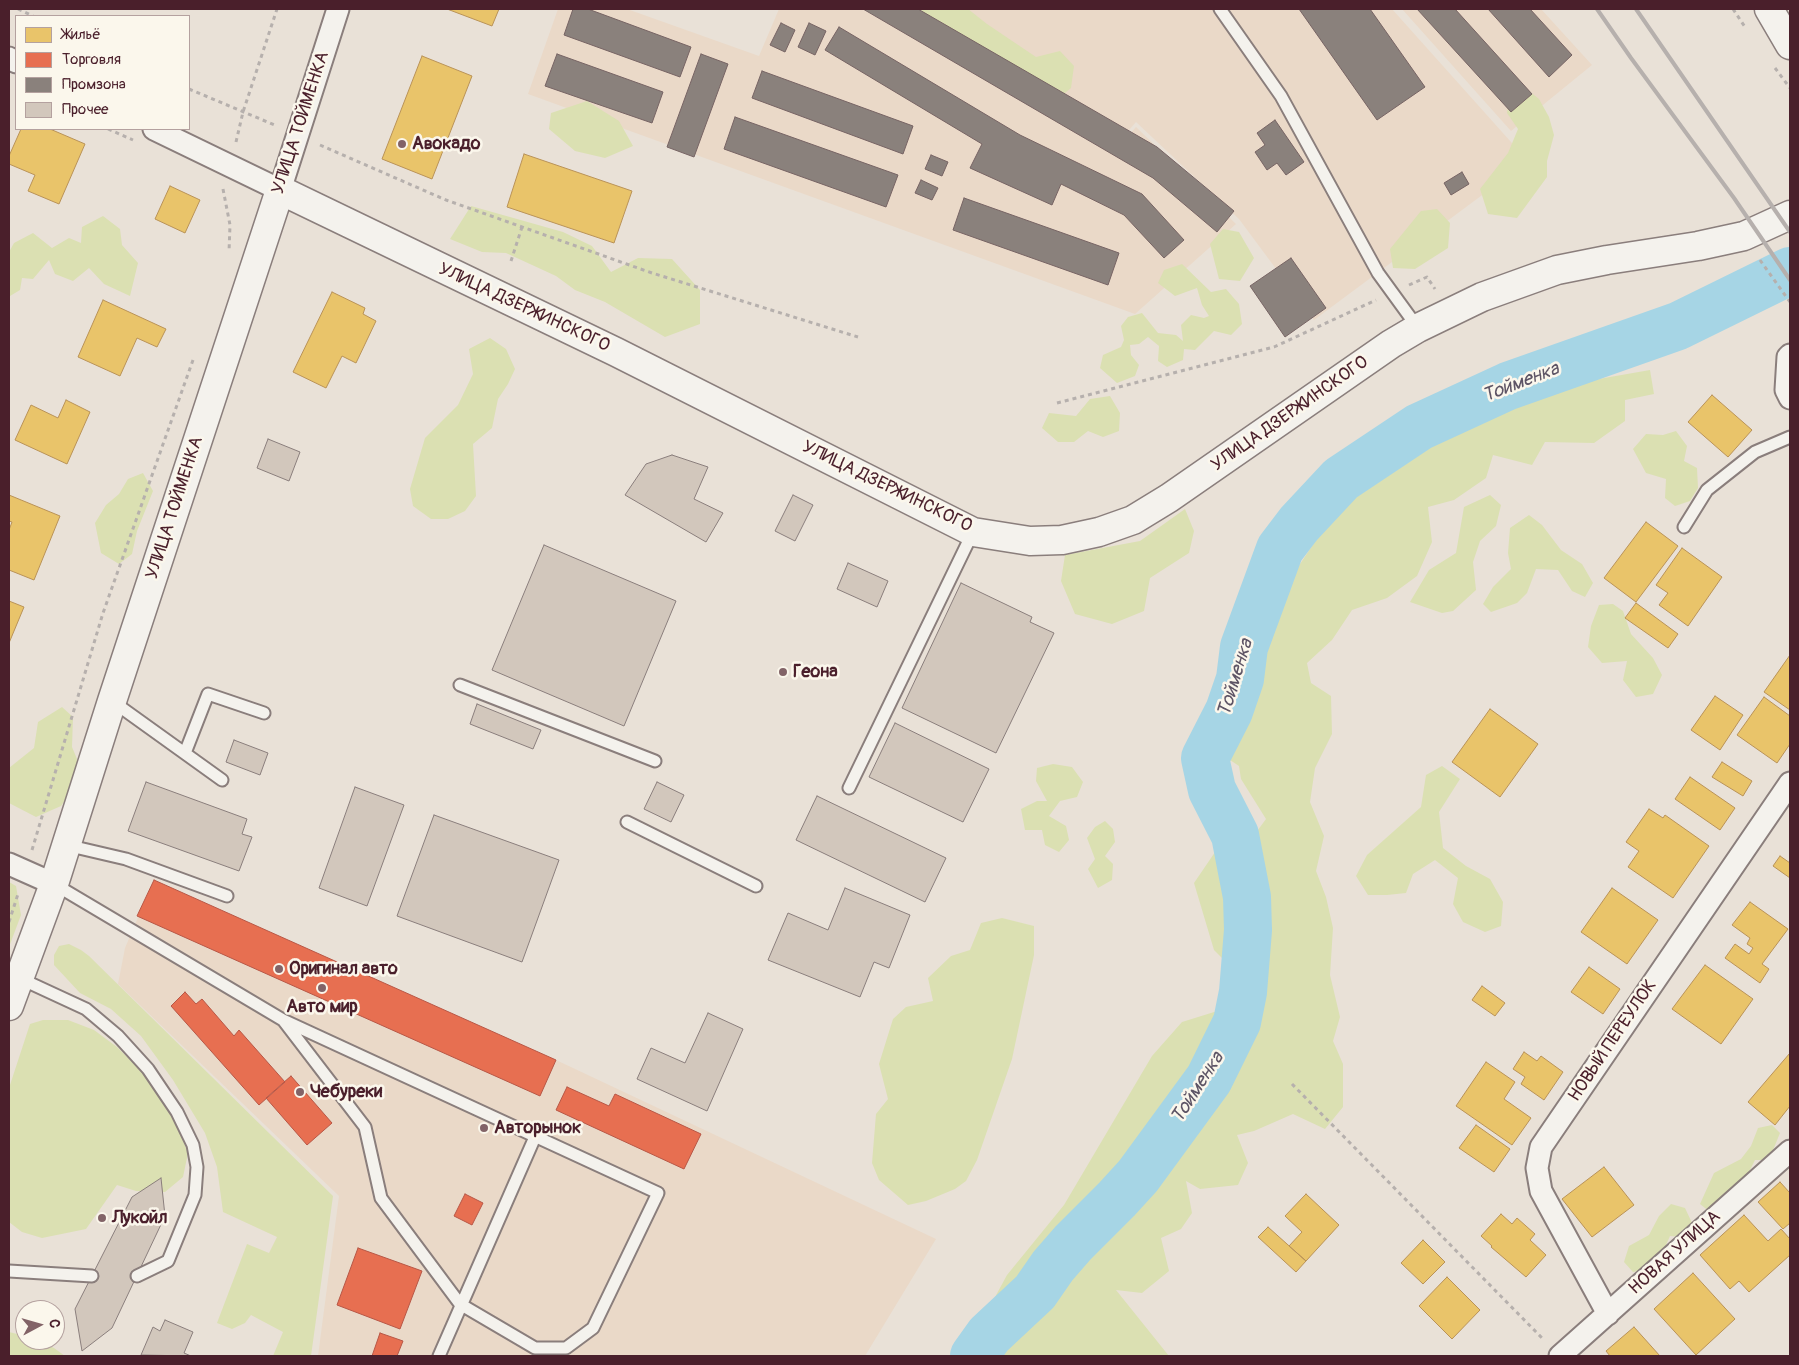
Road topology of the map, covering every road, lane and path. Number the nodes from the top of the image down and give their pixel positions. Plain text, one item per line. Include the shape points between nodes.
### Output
1 (18, 9) edge
2 (277, 9) edge
3 (338, 9) edge
4 (1220, 9) edge
5 (1769, 9) edge
6 (31, 15) edge
7 (1790, 45) edge
8 (190, 89) edge
9 (243, 112) junction
10 (156, 130) edge
11 (297, 134) junction
12 (230, 166) junction
13 (280, 190) junction
14 (1790, 215) edge
15 (522, 226) junction
16 (229, 258) dead end
17 (1760, 260) dead end
18 (511, 261) dead end
19 (1393, 292) junction
20 (1790, 302) edge
21 (1450, 311) junction
22 (1418, 328) junction
23 (858, 337) dead end
24 (196, 352) dead end
25 (1790, 356) edge
26 (1790, 398) edge
27 (1057, 403) dead end
28 (1790, 437) edge
29 (1684, 527) dead end
30 (972, 532) junction
31 (460, 685) dead end
32 (112, 700) junction
33 (264, 713) dead end
34 (185, 753) junction
35 (655, 761) dead end
36 (222, 780) dead end
37 (1790, 783) edge
38 (849, 788) dead end
39 (627, 822) dead end
40 (66, 845) junction
41 (17, 868) edge
42 (54, 884) junction
43 (756, 886) dead end
44 (227, 896) dead end
45 (9, 922) edge
46 (19, 978) junction
47 (9, 1006) edge
48 (283, 1020) junction
49 (1292, 1084) dead end
50 (536, 1137) junction
51 (1790, 1151) edge
52 (9, 1271) edge
53 (92, 1276) dead end
54 (137, 1276) dead end
55 (460, 1304) junction
56 (1608, 1314) junction
57 (439, 1356) edge
58 (1560, 1356) edge

1 - 6 path
2 - 9 path
3 - 11 street, УЛИЦА ТОЙМЕНКА
4 - 19 lane via 1280,96 1378,273
5 - 7 street
8 - 9 path
9 - 11 path
9 - 12 path
10 - 12 street, УЛИЦА ДЗЕРЖИНСКОГО
11 - 13 street, УЛИЦА ТОЙМЕНКА
11 - 15 path via 446,200
12 - 13 street, УЛИЦА ДЗЕРЖИНСКОГО
12 - 16 path via 223,189 230,224
13 - 30 street, УЛИЦА ДЗЕРЖИНСКОГО via 616,352
13 - 32 street, УЛИЦА ТОЙМЕНКА
14 - 21 street, УЛИЦА ДЗЕРЖИНСКОГО via 1744,236 1557,270
15 - 18 path
15 - 23 path via 652,273
17 - 20 path
19 - 21 path via 1427,277
19 - 22 lane
19 - 27 path via 1274,348
21 - 22 street, УЛИЦА ДЗЕРЖИНСКОГО
22 - 30 street, УЛИЦА ДЗЕРЖИНСКОГО via 1133,520 1062,540 1030,541
24 - 41 path via 103,612
25 - 26 street via 1786,390
28 - 29 lane via 1756,452 1707,490
30 - 38 lane
31 - 35 lane
32 - 34 lane
32 - 40 street, УЛИЦА ТОЙМЕНКА
33 - 34 lane via 208,694
34 - 36 lane
37 - 56 street, НОВЫЙ ПЕРЕУЛОК via 1541,1147 1536,1168 1541,1191
39 - 43 lane
40 - 42 street, УЛИЦА ТОЙМЕНКА
40 - 44 lane via 126,859
41 - 42 street
41 - 45 path
42 - 46 street, УЛИЦА ТОЙМЕНКА
42 - 48 lane
46 - 47 street, УЛИЦА ТОЙМЕНКА
46 - 54 lane via 86,1009 118,1036 148,1069 177,1112 193,1145 197,1167 195,1195 168,1261
48 - 50 lane
48 - 55 lane via 365,1127 381,1198
49 - 58 path
50 - 55 lane
50 - 55 lane via 658,1193 593,1328 566,1348 535,1348
51 - 56 street, НОВАЯ УЛИЦА
52 - 53 lane
55 - 57 lane
56 - 58 street, НОВАЯ УЛИЦА

